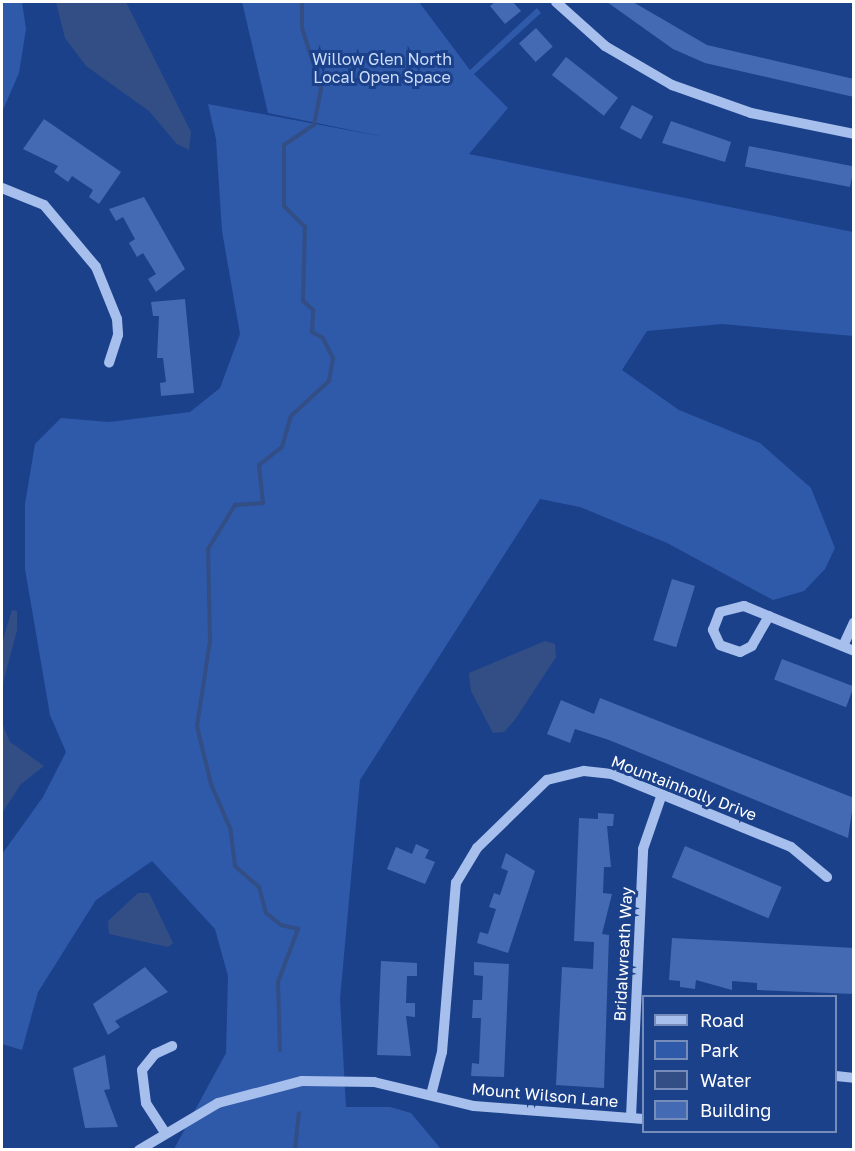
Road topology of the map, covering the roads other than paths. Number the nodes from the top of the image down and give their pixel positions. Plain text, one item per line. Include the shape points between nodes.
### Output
1 (556, 2) edge
2 (854, 134) edge
3 (2, 188) edge
4 (109, 363) dead end
5 (769, 616) junction
6 (854, 622) edge
7 (848, 649) edge
8 (662, 794) junction
9 (827, 878) dead end
10 (640, 1012) edge
11 (172, 1046) dead end
12 (837, 1076) edge
13 (854, 1078) edge
14 (430, 1095) junction
15 (631, 1117) junction
16 (642, 1119) edge
17 (164, 1131) junction
18 (139, 1149) edge

1 - 2 street via 605,46 672,86 751,113
3 - 4 street via 44,205 96,267 117,319 118,335
5 - 5 street via 744,606 727,607 713,630 720,645 740,652 752,646
5 - 7 street
6 - 7 street
8 - 9 street, Mountainholly Drive via 797,850
8 - 10 street, Bridalwreath Way via 643,849
8 - 14 street, Mountainholly Drive via 597,771 560,775 536,787 477,848 452,897 442,1052
10 - 15 street, Bridalwreath Way
11 - 17 street via 155,1054 142,1070 146,1102
12 - 13 street
14 - 15 street, Mount Wilson Lane via 499,1109
14 - 17 street, Mount Wilson Lane via 374,1082 302,1081 218,1103
15 - 16 street, Mount Wilson Lane
17 - 18 street, Mount Wilson Lane

